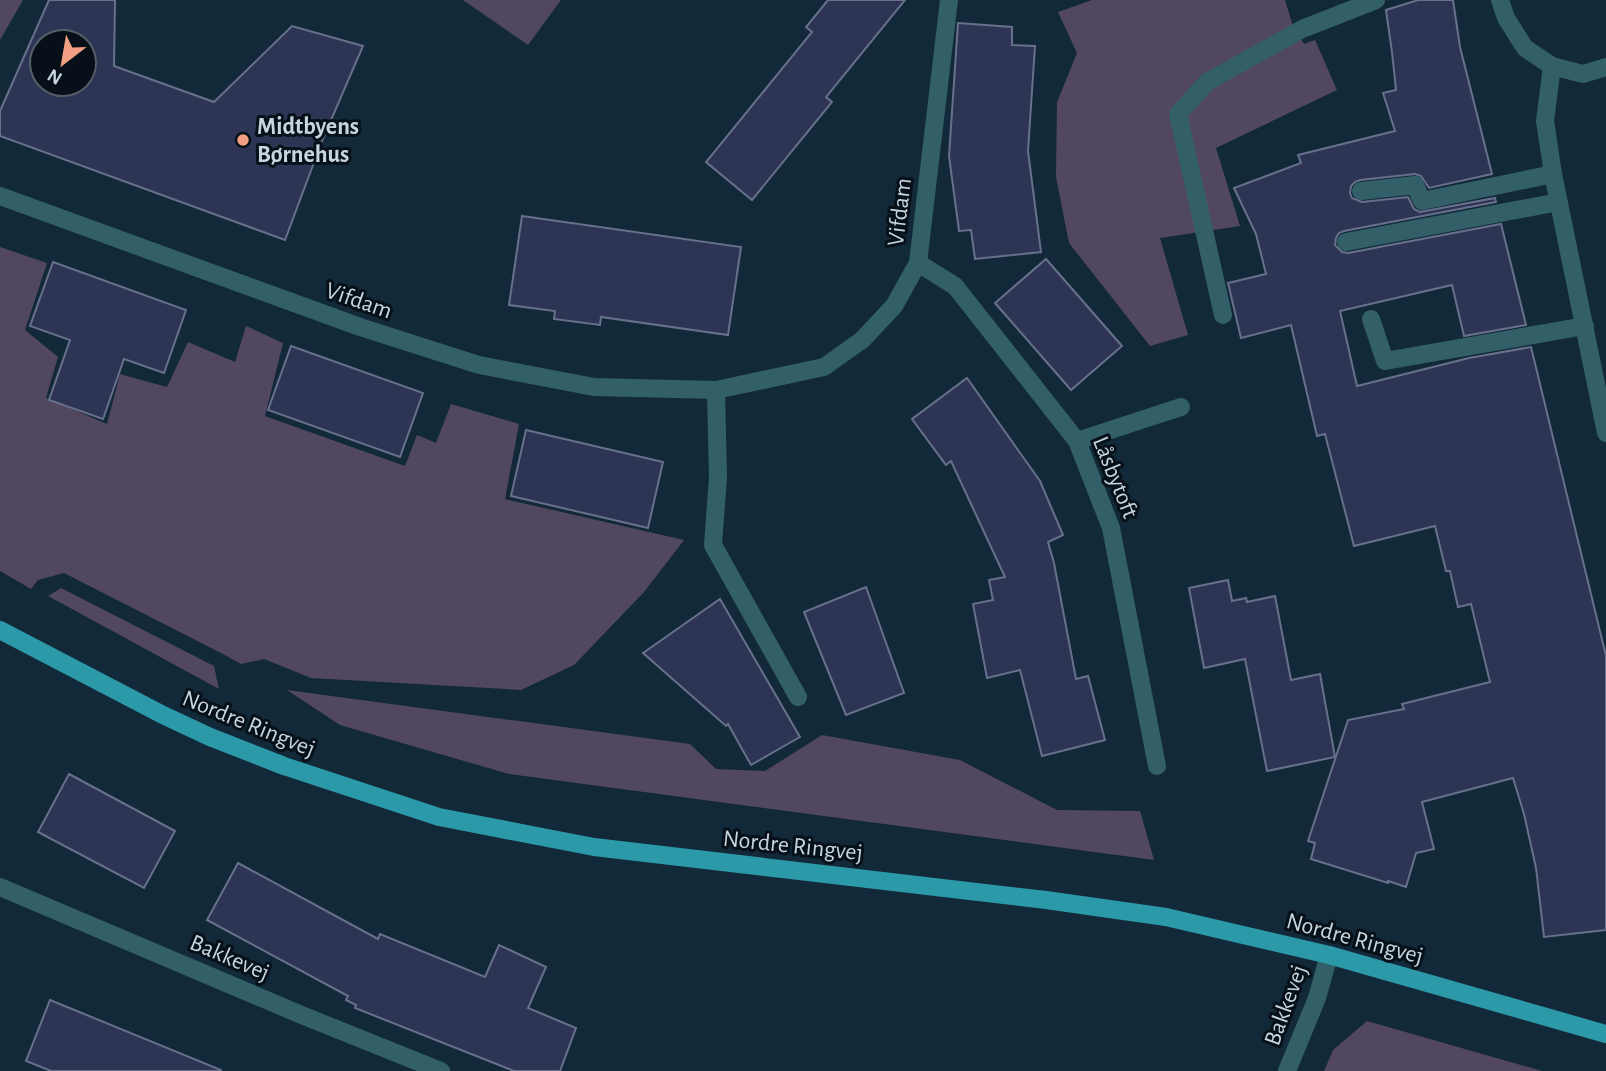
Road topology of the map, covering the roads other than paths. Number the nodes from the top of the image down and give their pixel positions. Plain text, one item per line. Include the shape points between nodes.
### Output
1 (949, 0) edge
2 (1376, 0) edge
3 (1500, 0) edge
4 (1552, 66) junction
5 (1606, 67) edge
6 (1553, 174) junction
7 (1361, 191) dead end
8 (0, 197) edge
9 (1559, 202) junction
10 (1346, 242) dead end
11 (918, 263) junction
12 (1223, 315) dead end
13 (1371, 319) dead end
14 (1585, 326) junction
15 (716, 390) junction
16 (1181, 407) dead end
17 (1606, 433) edge
18 (1077, 441) junction
19 (0, 630) edge
20 (798, 697) dead end
21 (1157, 766) dead end
22 (0, 887) edge
23 (1329, 955) junction
24 (1606, 1034) edge
25 (441, 1071) edge
26 (1287, 1071) edge

1 - 11 street, Vifdam
2 - 12 street via 1302,29 1207,82 1178,114
3 - 4 street via 1525,48
4 - 5 street via 1583,74
4 - 6 street via 1545,121
6 - 7 street via 1422,201 1415,185
6 - 9 street
8 - 15 street, Vifdam via 360,327 479,365 594,387
9 - 10 street
9 - 14 street
11 - 15 street, Vifdam via 894,306 862,340 824,367
11 - 18 street, Låsbytoft via 955,286
13 - 14 street via 1385,361
14 - 17 street
15 - 20 street via 718,477 713,545
16 - 18 street
18 - 21 street, Låsbytoft via 1111,528
19 - 23 main road, Nordre Ringvej via 210,737 439,817 594,847 1166,917
22 - 25 street, Bakkevej
23 - 24 main road, Nordre Ringvej
23 - 26 street, Bakkevej

